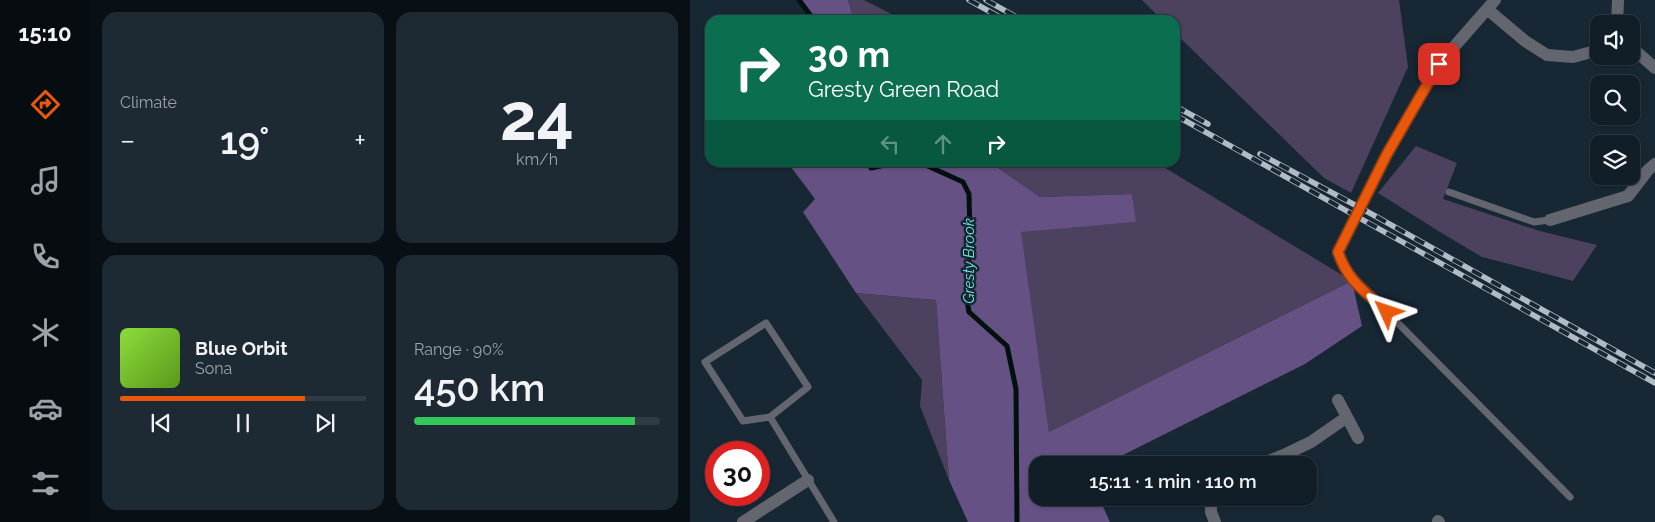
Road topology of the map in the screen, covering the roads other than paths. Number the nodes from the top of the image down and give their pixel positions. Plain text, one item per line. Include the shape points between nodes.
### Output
1 (1618, 0) edge
2 (1491, 5) edge
3 (1617, 15) edge
4 (1590, 52) edge
5 (1640, 55) edge
6 (1655, 68) edge
7 (1655, 164) edge
8 (1449, 192) dead end
9 (1550, 220) joint
10 (1387, 312) joint
11 (1338, 400) dead end
12 (770, 417) junction
13 (1347, 417) junction
14 (1358, 438) dead end
15 (1281, 456) edge
16 (808, 480) junction
17 (1570, 497) dead end
18 (1211, 506) edge
19 (743, 522) edge
20 (834, 522) edge
21 (1215, 522) edge

1 - 3 street
2 - 4 street via 1525,41 1547,55 1573,57
2 - 10 street via 1439,64 1387,154 1338,252 1352,281
5 - 6 street
7 - 9 street via 1628,196
8 - 9 lane via 1534,222
10 - 17 lane
11 - 13 street
12 - 12 lane via 808,387 766,323 705,362 743,421
12 - 16 lane
13 - 14 street
13 - 15 street via 1311,442
16 - 19 street
16 - 20 lane
18 - 21 street

